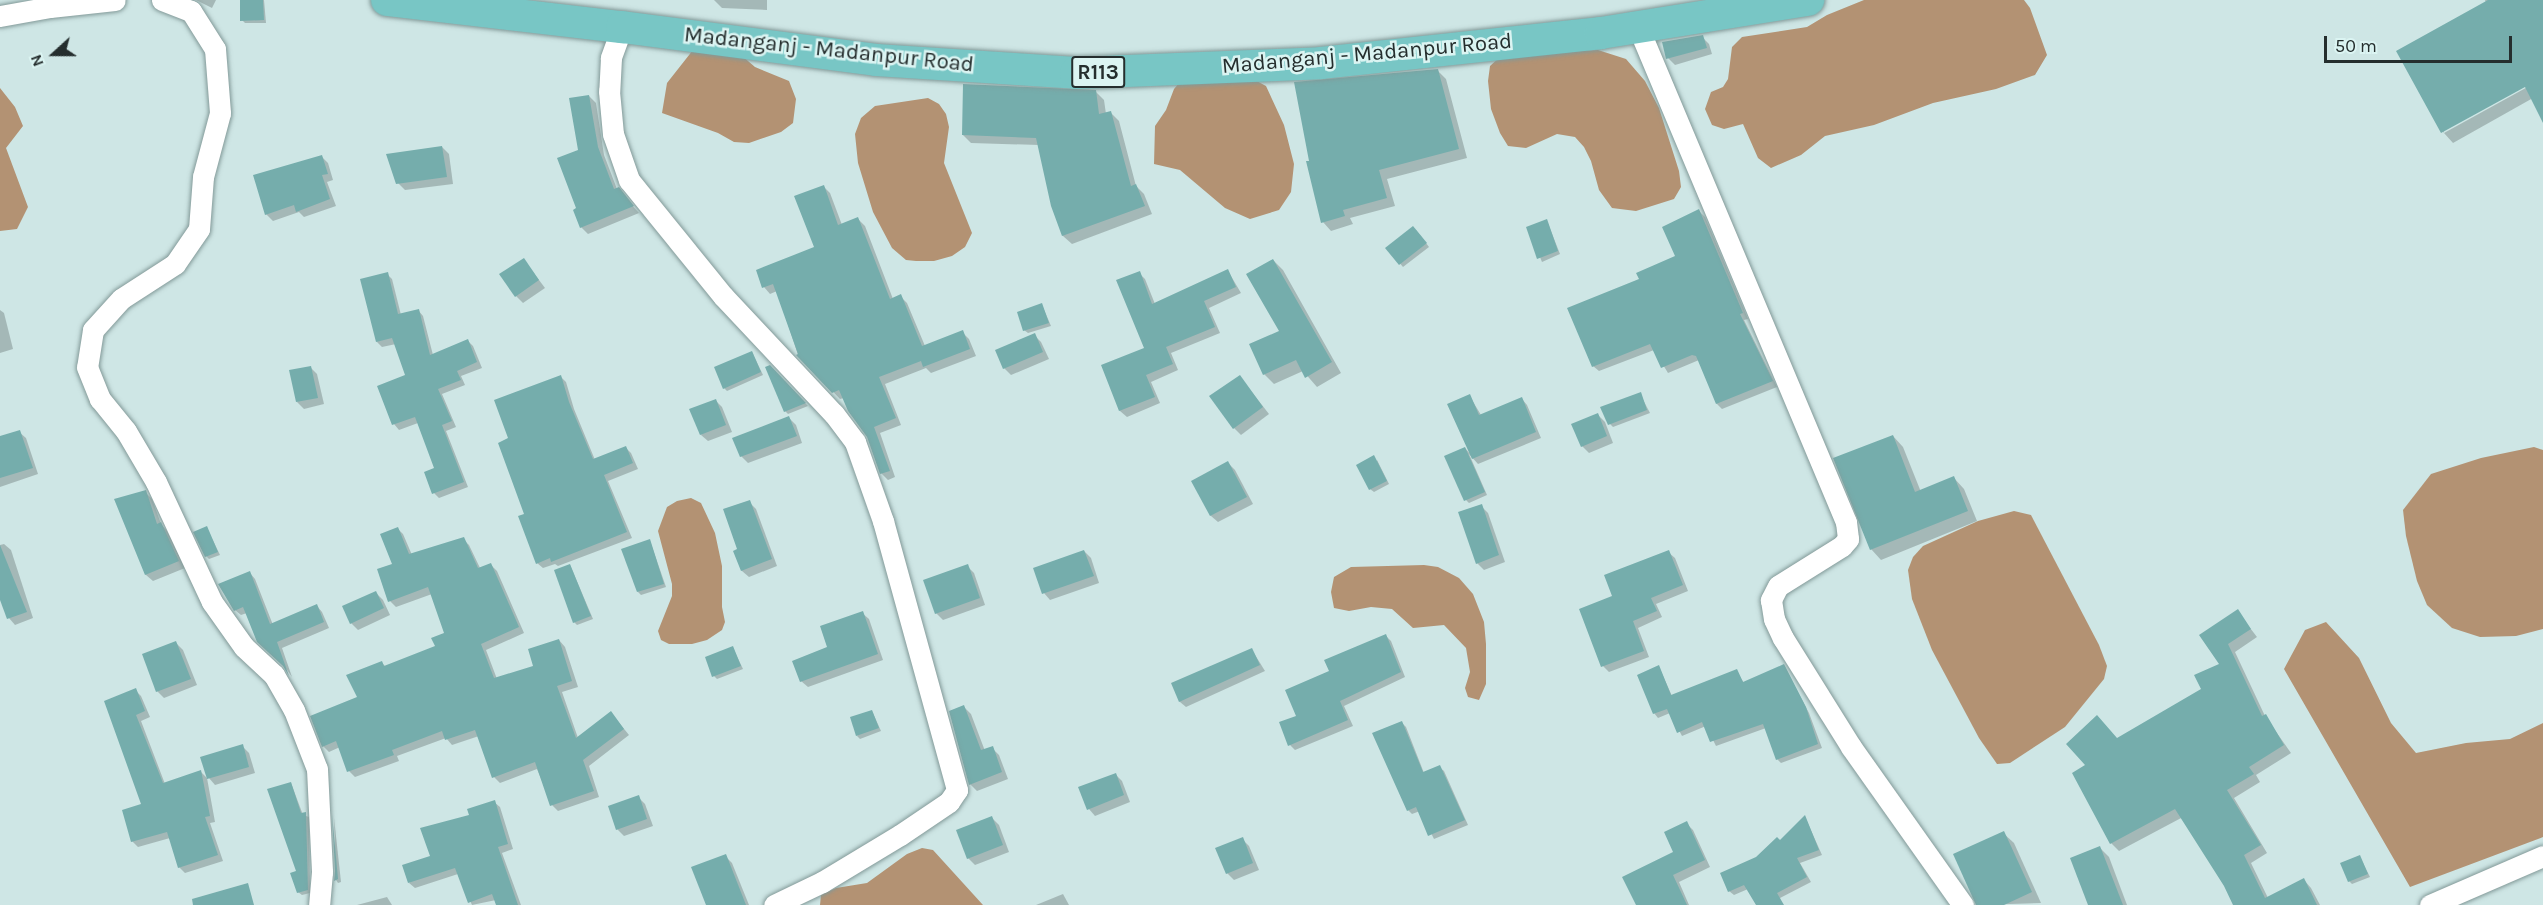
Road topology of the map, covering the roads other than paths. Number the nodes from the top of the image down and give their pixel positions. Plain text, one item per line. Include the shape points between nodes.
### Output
1 (115, 0) edge
2 (162, 0) edge
3 (387, 0) edge
4 (1808, 0) edge
5 (0, 16) edge
6 (622, 27) junction
7 (1638, 27) junction
8 (2543, 856) edge
9 (319, 905) edge
10 (774, 905) edge
11 (1963, 905) edge
12 (2430, 905) edge

1 - 5 street
2 - 9 street via 191,11 215,49 220,113 203,177 199,229 175,264 121,299 93,330 87,367 100,399 126,431 156,482 212,602 244,647 274,675 294,710 316,769 322,872
3 - 6 main road, Madanganj - Madanpur Road / R113
4 - 7 main road, Madanganj - Madanpur Road / R113
6 - 7 main road, Madanganj - Madanpur Road / R113 via 876,60 1076,73 1321,63
6 - 10 street via 611,58 609,91 612,134 629,180 723,296 855,441 884,521 957,790 949,802 900,835 822,882
7 - 11 street via 1846,522 1848,539 1842,546 1778,586 1772,600 1774,619 1851,747
8 - 12 street

